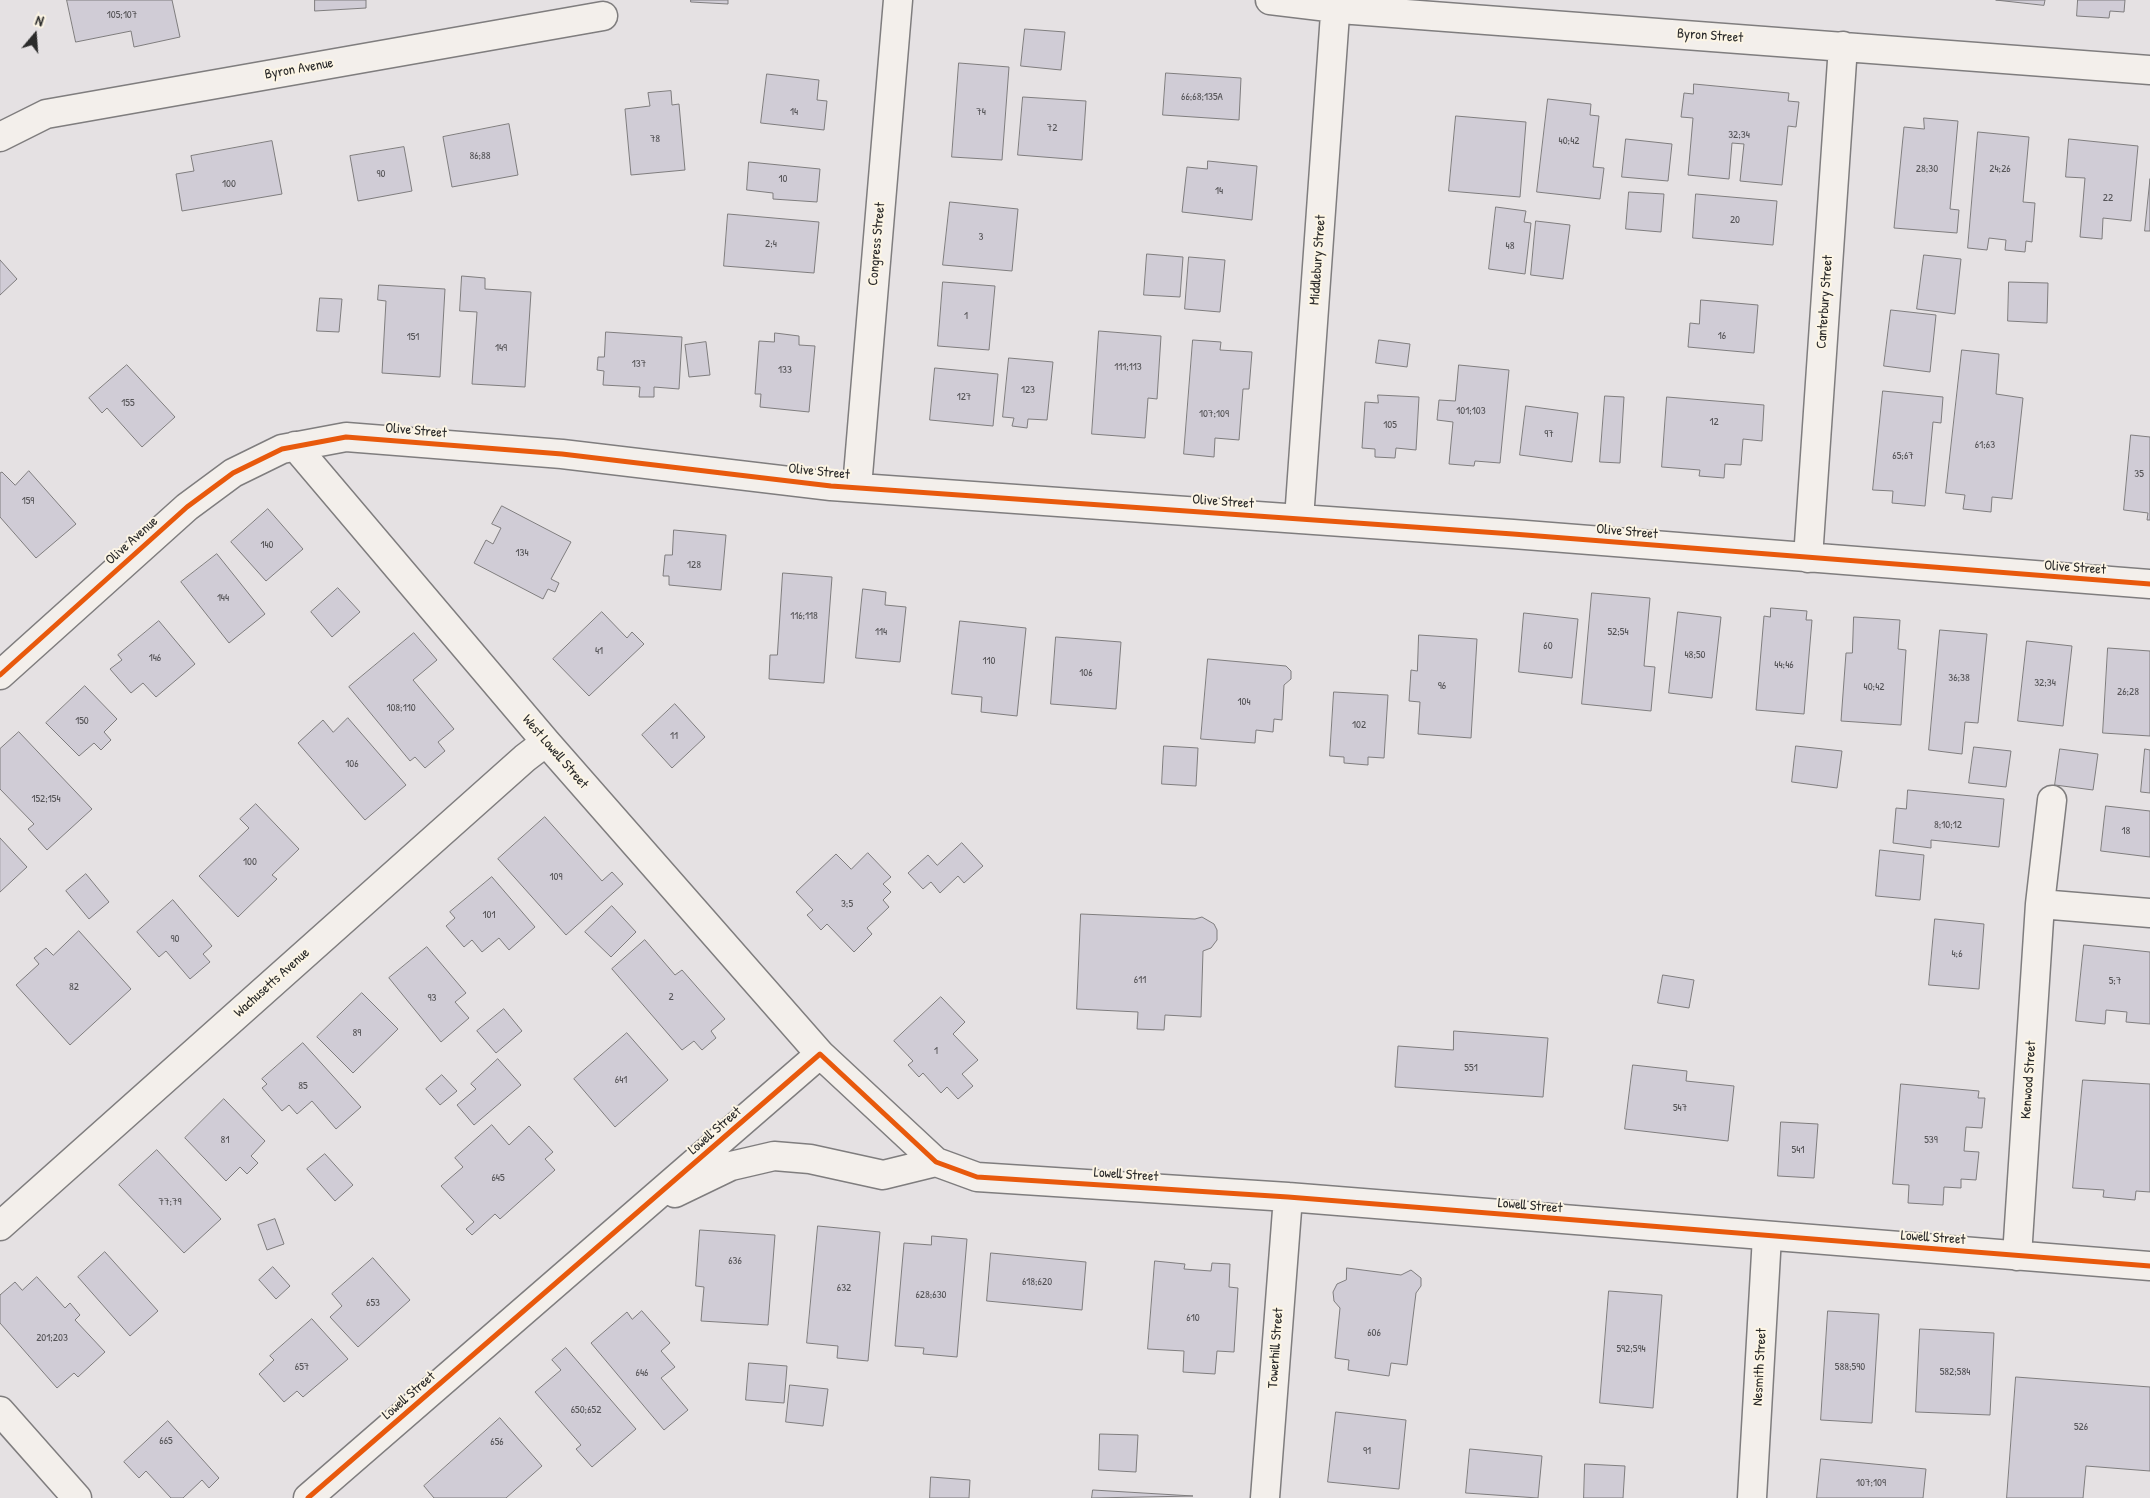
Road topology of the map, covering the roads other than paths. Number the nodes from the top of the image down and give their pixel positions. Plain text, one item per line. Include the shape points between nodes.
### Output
1 (898, 0) edge
2 (1270, 0) edge
3 (1335, 4) edge
4 (603, 16) dead end
5 (1843, 46) junction
6 (2150, 70) edge
7 (0, 136) edge
8 (295, 446) junction
9 (857, 487) junction
10 (1299, 519) junction
11 (1808, 558) junction
12 (2150, 584) edge
13 (0, 675) edge
14 (546, 742) junction
15 (2052, 800) dead end
16 (2040, 904) junction
17 (2150, 913) edge
18 (820, 1054) junction
19 (936, 1162) junction
20 (1288, 1197) junction
21 (644, 1208) junction
22 (0, 1226) edge
23 (1768, 1236) junction
24 (2017, 1256) junction
25 (2150, 1266) edge
26 (0, 1411) edge
27 (78, 1498) edge
28 (308, 1498) edge
29 (1265, 1498) edge
30 (1752, 1498) edge

1 - 9 street, Congress Street
2 - 3 street, Byron Street
3 - 5 street, Byron Street
3 - 10 street, Middlebury Street
4 - 7 street, Byron Avenue via 46,114
5 - 6 street, Byron Street
5 - 11 street, Canterbury Street
8 - 9 street, Olive Street via 346,437 562,454
8 - 13 street, Olive Avenue via 233,473 187,507
8 - 14 street, West Lowell Street
9 - 10 street, Olive Street
10 - 11 street, Olive Street
11 - 12 street, Olive Street
14 - 18 street, West Lowell Street
14 - 22 street, Wachusetts Avenue
15 - 16 street, Kenwood Street
16 - 17 street
16 - 24 street, Kenwood Street
18 - 19 street, Lowell Street
18 - 21 street, Lowell Street
19 - 20 street, Lowell Street via 977,1177
19 - 21 street, Lowell Street via 883,1175 810,1159 774,1156 731,1166
20 - 23 street, Lowell Street
20 - 29 street, Towerhill Street
21 - 28 street, Lowell Street
23 - 24 street, Lowell Street
23 - 30 street, Nesmith Street
24 - 25 street, Lowell Street
26 - 27 street

